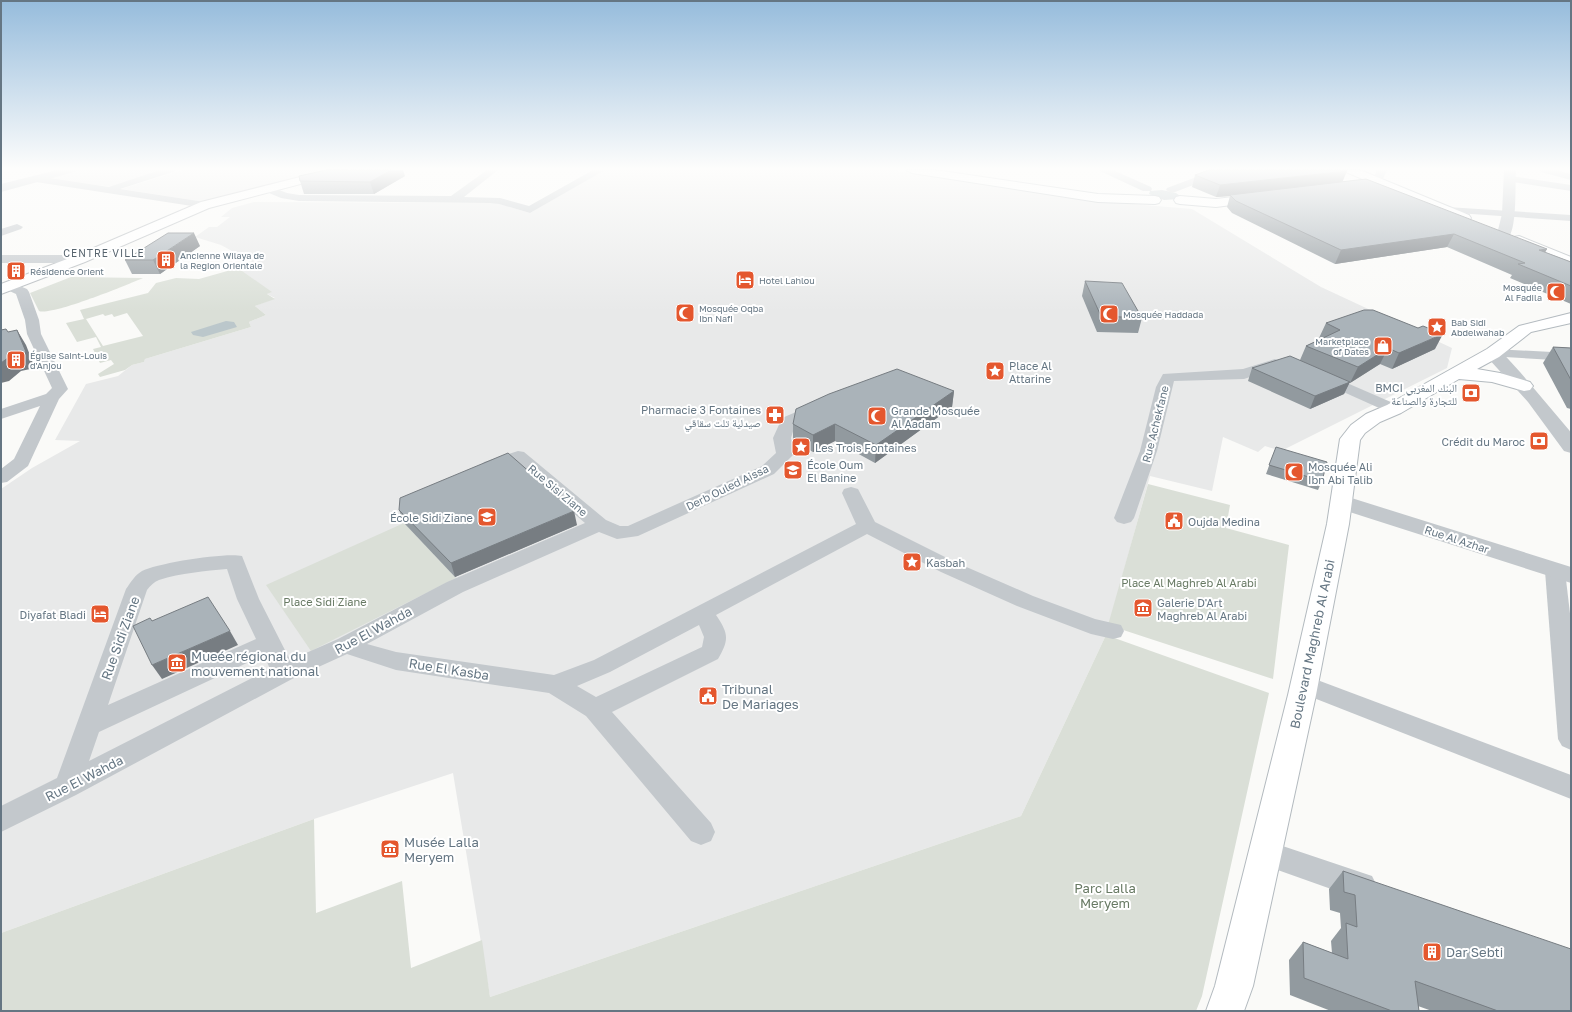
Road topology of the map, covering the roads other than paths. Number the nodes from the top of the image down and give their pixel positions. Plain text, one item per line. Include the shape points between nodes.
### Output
1 (174, 217) edge
2 (1464, 217) edge
3 (1507, 217) edge
4 (1559, 217) edge
5 (1571, 218) edge
6 (1, 221) edge
7 (1, 233) edge
8 (1504, 234) junction
9 (1, 259) edge
10 (80, 259) junction
11 (1571, 262) edge
12 (5, 287) edge
13 (1571, 318) edge
14 (1494, 353) junction
15 (1571, 357) edge
16 (1293, 364) edge
17 (1314, 373) edge
18 (1458, 374) junction
19 (1524, 386) junction
20 (52, 397) junction
21 (834, 401) edge
22 (1394, 409) junction
23 (1, 414) edge
24 (1571, 447) edge
25 (473, 474) edge
26 (1, 478) edge
27 (851, 493) dead end
28 (1342, 502) junction
29 (1124, 518) dead end
30 (599, 524) junction
31 (867, 526) junction
32 (1563, 573) edge
33 (702, 613) junction
34 (1113, 631) dead end
35 (269, 643) junction
36 (346, 645) junction
37 (284, 673) junction
38 (554, 684) junction
39 (1304, 684) junction
40 (595, 709) junction
41 (89, 725) junction
42 (1571, 739) edge
43 (67, 787) junction
44 (1571, 788) edge
45 (1, 820) edge
46 (701, 832) dead end
47 (1265, 853) junction
48 (1384, 893) edge
49 (1225, 1011) edge

1 - 10 main road
2 - 8 main road
3 - 8 street
4 - 5 street
6 - 7 street via 17,227
8 - 11 main road
9 - 10 street
10 - 12 main road
12 - 20 street via 22,292 34,334 60,389
13 - 14 main road, Boulevard Maghreb Al Arabi via 1525,329
14 - 15 street
14 - 18 main road, Boulevard Maghreb Al Arabi
14 - 19 street
16 - 29 street, Rue Achekfane via 1286,361 1244,374 1168,377 1140,477
17 - 22 street
18 - 19 main road via 1489,375
18 - 22 main road, Boulevard Maghreb Al Arabi
19 - 24 street
20 - 23 street
20 - 26 street via 22,462
21 - 30 street, Derb Ouled Aissa via 788,422 782,438 785,454 768,470 631,532 617,533
22 - 28 main road, Boulevard Maghreb Al Arabi via 1373,418 1350,439
25 - 30 street, Rue Sisi Ziane via 518,456
27 - 31 street
28 - 32 street, Rue Al Azhar
28 - 39 main road, Boulevard Maghreb Al Arabi
30 - 36 street, Rue El Wahda via 455,587
31 - 33 street
31 - 34 street via 948,567 1025,601 1091,626
32 - 42 street
33 - 38 street via 602,666
33 - 40 street via 714,630 716,640 710,653
35 - 37 street
35 - 41 street
35 - 41 street, Rue Sidi Ziane via 248,599 235,561 154,574 142,581 138,589
36 - 37 street, Rue El Wahda
36 - 38 street, Rue El Kasba via 376,656 410,663
37 - 43 street, Rue El Wahda
38 - 40 street
39 - 44 street
39 - 47 main road, Boulevard Maghreb Al Arabi
40 - 46 street
41 - 43 street, Rue Sidi Ziane
43 - 45 street, Rue El Wahda
47 - 48 street
47 - 49 main road, Boulevard Maghreb Al Arabi via 1234,986

